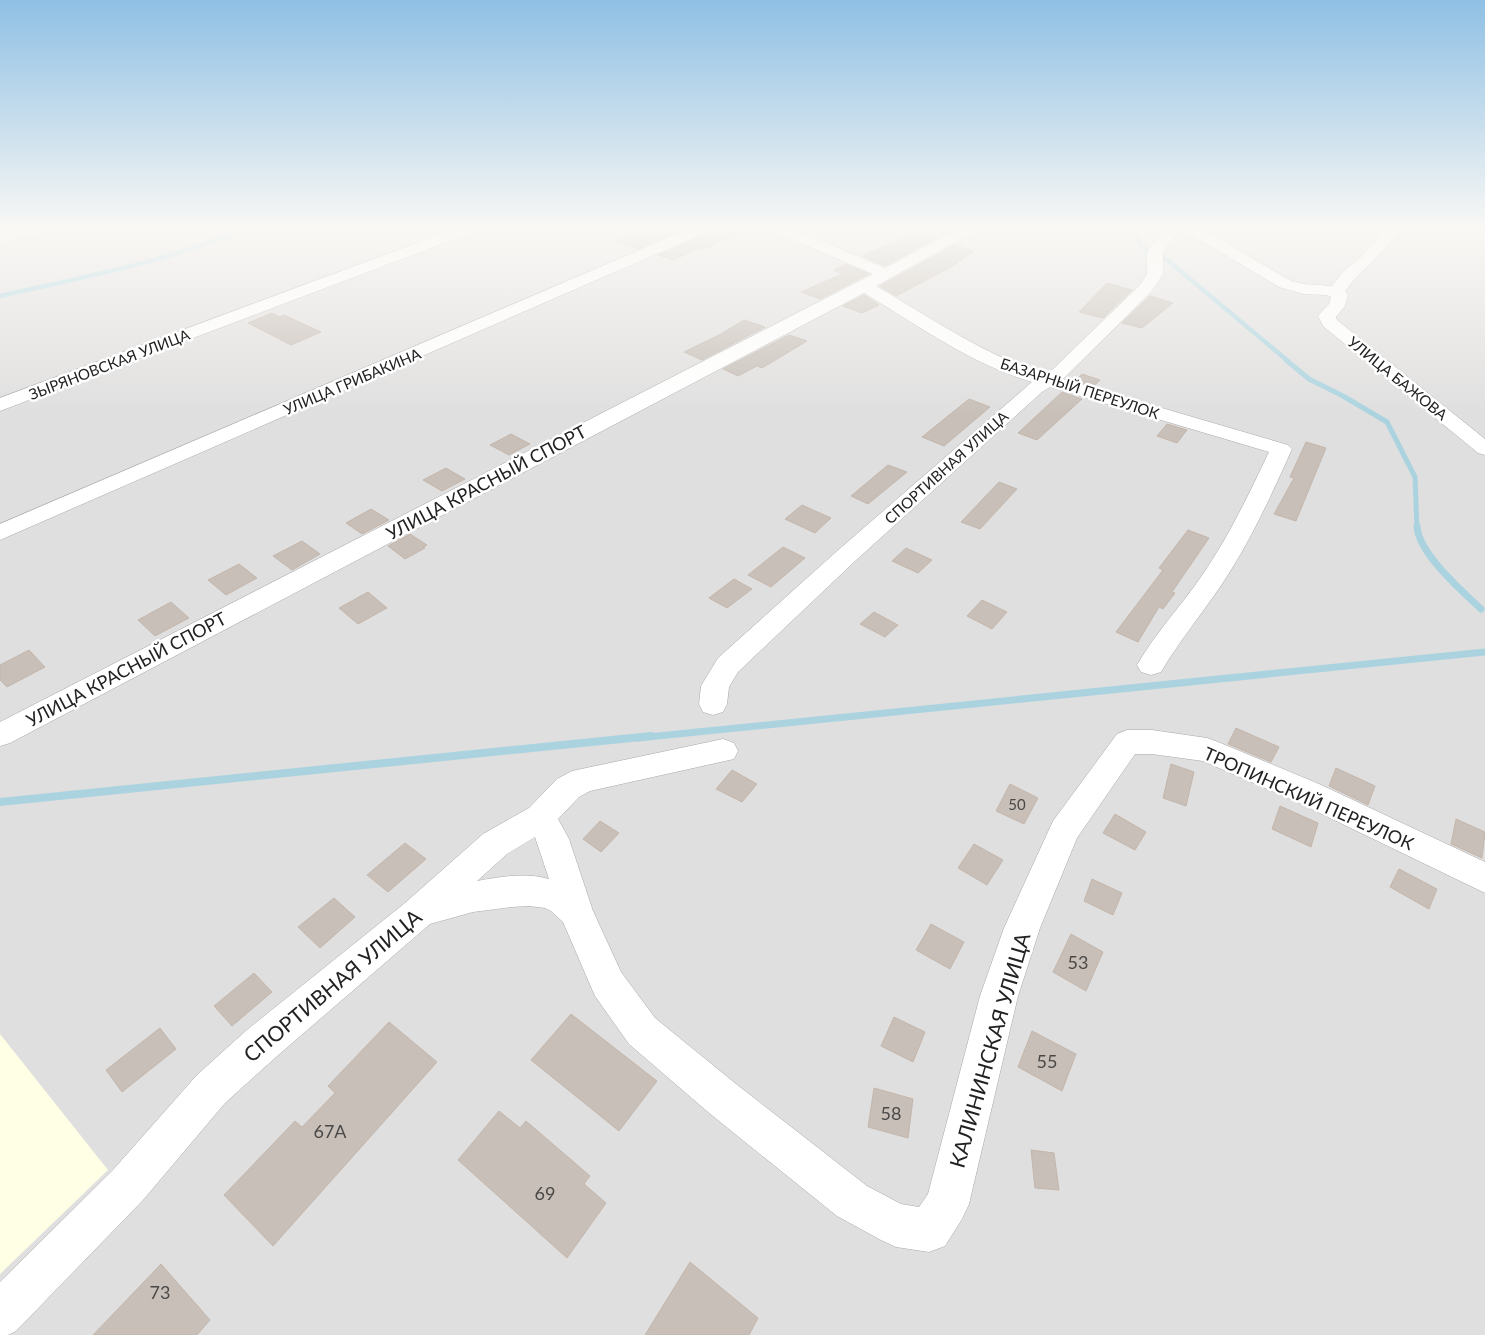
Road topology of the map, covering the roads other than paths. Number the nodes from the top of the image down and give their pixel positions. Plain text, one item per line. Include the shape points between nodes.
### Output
1 (305, 290) edge
2 (560, 290) edge
3 (856, 290) edge
4 (871, 290) edge
5 (1144, 290) edge
6 (1330, 290) edge
7 (1336, 292) joint
8 (1046, 380) junction
9 (0, 405) edge
10 (1485, 449) edge
11 (0, 533) edge
12 (1151, 665) dead end
13 (713, 704) dead end
14 (0, 735) edge
15 (1127, 742) joint
16 (723, 752) dead end
17 (540, 816) junction
18 (1485, 878) edge
19 (576, 911) junction
20 (417, 914) junction
21 (0, 1314) edge

1 - 9 street, ЗЫРЯНОВСКАЯ УЛИЦА
2 - 11 street, УЛИЦА ГРИБАКИНА
3 - 14 street, УЛИЦА КРАСНЫЙ СПОРТ
4 - 8 street, БАЗАРНЫЙ ПЕРЕУЛОК via 973,350 1022,373
5 - 8 street, СПОРТИВНАЯ УЛИЦА via 1060,373
6 - 7 street
7 - 10 street, УЛИЦА БАЖОВА via 1340,295 1337,306 1327,316 1329,322
8 - 12 street, БАЗАРНЫЙ ПЕРЕУЛОК via 1281,449 1248,520 1212,580
8 - 13 street, СПОРТИВНАЯ УЛИЦА via 728,665 716,686
15 - 18 street, ТРОПИНСКИЙ ПЕРЕУЛОК via 1207,750 1308,793
15 - 19 street, КАЛИНИНСКАЯ УЛИЦА via 1064,831 1022,928 999,996 947,1204 929,1230 896,1225 852,1201 642,1031 608,984
16 - 17 street, СПОРТИВНАЯ УЛИЦА via 583,780 568,788
17 - 19 street via 553,839
17 - 20 street, СПОРТИВНАЯ УЛИЦА via 495,844
19 - 20 street via 558,897 534,890 449,902
20 - 21 street, СПОРТИВНАЯ УЛИЦА via 211,1089 128,1185

